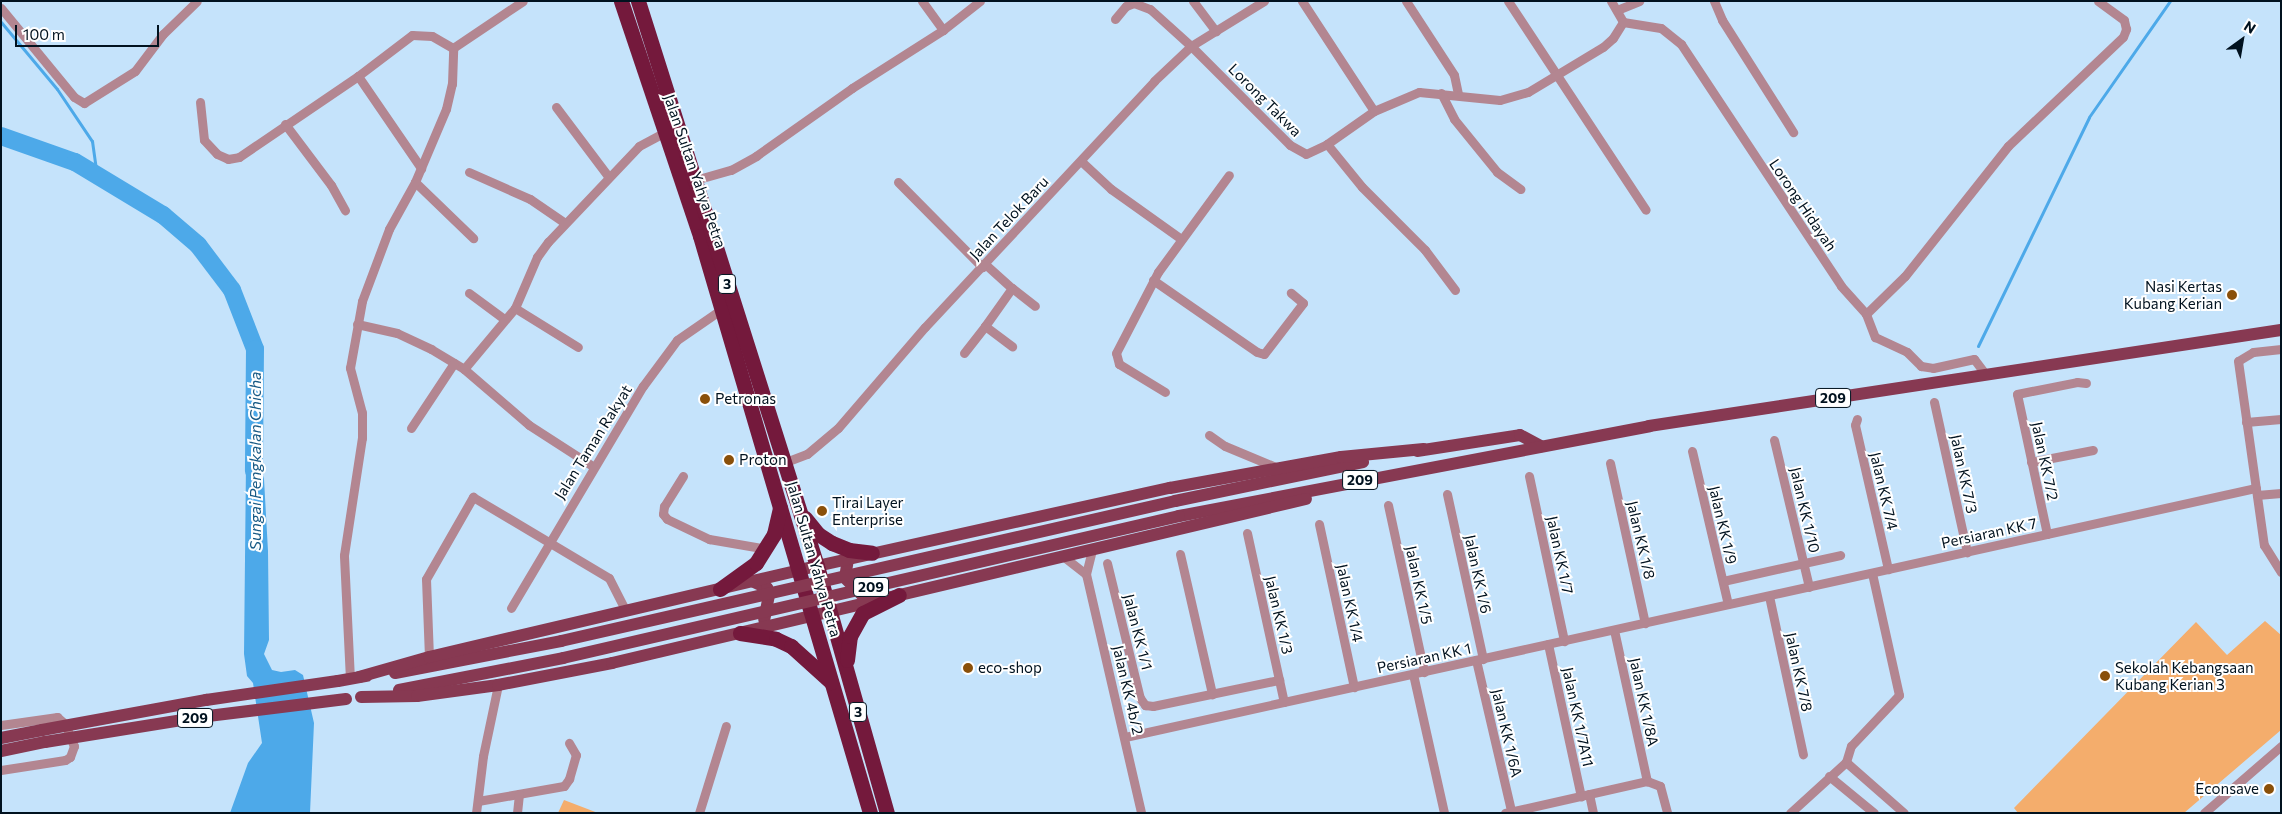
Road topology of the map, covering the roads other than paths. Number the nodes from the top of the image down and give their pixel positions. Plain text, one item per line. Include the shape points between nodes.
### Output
1 (197, 1) edge
2 (523, 1) edge
3 (621, 1) edge
4 (638, 1) edge
5 (922, 1) edge
6 (980, 1) edge
7 (1193, 1) edge
8 (1264, 1) edge
9 (1302, 1) edge
10 (1406, 1) edge
11 (1508, 1) edge
12 (1611, 1) edge
13 (1639, 1) edge
14 (1714, 1) edge
15 (2098, 1) edge
16 (1, 8) edge
17 (1617, 10) junction
18 (1115, 19) dead end
19 (1623, 22) junction
20 (943, 30) junction
21 (1216, 31) junction
22 (1192, 46) junction
23 (453, 48) junction
24 (1556, 75) junction
25 (358, 76) junction
26 (1442, 93) junction
27 (1458, 94) junction
28 (200, 102) dead end
29 (670, 102) junction
30 (556, 107) dead end
31 (1374, 111) junction
32 (657, 117) junction
33 (285, 124) junction
34 (1794, 132) dead end
35 (664, 133) junction
36 (1327, 144) junction
37 (1082, 162) junction
38 (421, 168) junction
39 (469, 172) dead end
40 (608, 176) junction
41 (1229, 176) dead end
42 (695, 180) junction
43 (414, 182) junction
44 (898, 182) dead end
45 (1520, 189) dead end
46 (345, 210) dead end
47 (1646, 210) dead end
48 (565, 223) junction
49 (473, 238) dead end
50 (1181, 239) junction
51 (984, 266) junction
52 (1154, 280) junction
53 (1012, 288) junction
54 (1455, 290) dead end
55 (469, 293) dead end
56 (1291, 293) dead end
57 (1035, 306) dead end
58 (515, 308) junction
59 (722, 309) junction
60 (1866, 314) junction
61 (504, 320) junction
62 (357, 324) junction
63 (985, 326) junction
64 (2281, 330) edge
65 (1012, 346) dead end
66 (578, 347) dead end
67 (2281, 349) edge
68 (964, 353) dead end
69 (454, 363) junction
70 (464, 369) junction
71 (1986, 375) junction
72 (2086, 383) dead end
73 (1165, 392) dead end
74 (1934, 402) dead end
75 (2281, 418) edge
76 (1857, 419) dead end
77 (2246, 422) junction
78 (411, 428) dead end
79 (1209, 435) dead end
80 (1774, 440) dead end
81 (1541, 446) junction
82 (1424, 449) junction
83 (2093, 450) dead end
84 (1692, 451) dead end
85 (2031, 462) junction
86 (783, 463) junction
87 (1610, 463) dead end
88 (1430, 466) junction
89 (594, 468) junction
90 (1280, 469) junction
91 (683, 476) dead end
92 (1529, 476) dead end
93 (2257, 492) junction
94 (2281, 493) edge
95 (1447, 494) dead end
96 (797, 504) junction
97 (1388, 505) dead end
98 (780, 506) junction
99 (1319, 524) dead end
100 (1247, 533) dead end
101 (2047, 534) junction
102 (548, 542) junction
103 (767, 549) junction
104 (1092, 550) junction
105 (1967, 552) junction
106 (872, 553) junction
107 (1180, 554) dead end
108 (1840, 555) dead end
109 (1064, 557) junction
110 (848, 559) junction
111 (1107, 563) dead end
112 (1803, 563) junction
113 (817, 566) junction
114 (1888, 569) junction
115 (799, 570) junction
116 (2281, 572) edge
117 (1872, 573) junction
118 (1086, 574) junction
119 (752, 581) junction
120 (1723, 581) junction
121 (1809, 587) junction
122 (720, 589) junction
123 (899, 595) junction
124 (1769, 596) junction
125 (871, 601) junction
126 (1728, 604) junction
127 (511, 608) dead end
128 (626, 611) junction
129 (830, 611) junction
130 (812, 615) junction
131 (1645, 623) junction
132 (758, 628) junction
133 (1614, 630) junction
134 (740, 633) junction
135 (1564, 641) junction
136 (1548, 644) junction
137 (429, 656) junction
138 (1479, 659) junction
139 (1424, 672) junction
140 (1413, 674) junction
141 (848, 675) junction
142 (349, 679) junction
143 (1279, 680) junction
144 (832, 683) junction
145 (498, 685) junction
146 (1354, 687) junction
147 (1212, 694) junction
148 (361, 697) junction
149 (1284, 702) junction
150 (1, 725) edge
151 (726, 726) dead end
152 (43, 736) junction
153 (1, 738) edge
154 (1125, 738) junction
155 (569, 742) dead end
156 (2281, 746) edge
157 (1, 751) edge
158 (1803, 754) dead end
159 (1846, 762) junction
160 (1, 770) edge
161 (1830, 776) junction
162 (1652, 782) junction
163 (519, 794) junction
164 (1585, 795) junction
165 (478, 800) junction
166 (1521, 811) edge
167 (1508, 812) edge
168 (2206, 812) edge
169 (476, 813) edge
170 (517, 813) edge
171 (699, 813) edge
172 (870, 813) edge
173 (887, 813) edge
174 (1140, 813) edge
175 (1444, 813) edge
176 (1593, 813) edge
177 (1667, 813) edge
178 (1790, 813) edge
179 (1874, 813) edge
180 (1904, 813) edge

1 - 16 street via 163,34 135,71 84,103 74,97
2 - 23 street
3 - 32 highway, Jalan Sultan Yahya Petra / 3
4 - 29 highway, Jalan Sultan Yahya Petra / 3
5 - 20 street
6 - 20 street
7 - 21 street
8 - 21 street, Jalan Telok Baru
9 - 31 street
10 - 27 street via 1454,75
11 - 24 street
12 - 17 street
13 - 17 street
14 - 34 street via 1722,20
15 - 60 street via 2124,20 2126,29 2123,37 2008,146 1905,276
17 - 19 street
18 - 22 street, Lorong Takwa via 1126,6 1142,5
19 - 24 street, Lorong Takwa via 1603,47
19 - 60 street, Lorong Hidayah via 1661,28 1681,44 1836,279
20 - 42 street via 852,88 756,156 731,170
21 - 22 street, Jalan Telok Baru
22 - 36 street, Lorong Takwa via 1298,152 1313,152
22 - 37 street, Jalan Telok Baru via 1154,81
23 - 25 street via 432,36 412,35
23 - 38 street via 452,84 446,109
24 - 27 street, Lorong Takwa via 1514,98 1500,100
24 - 47 street
25 - 33 street
25 - 38 street
26 - 27 street, Lorong Takwa
26 - 31 street, Lorong Takwa via 1419,92
26 - 45 street via 1454,120 1497,172
28 - 33 street via 204,140 217,154 228,159 247,152
29 - 32 highway via 660,102
29 - 42 highway, Jalan Sultan Yahya Petra / 3
30 - 40 street
31 - 36 street, Lorong Takwa
32 - 35 highway, Jalan Sultan Yahya Petra / 3
33 - 46 street via 332,185
35 - 40 street via 639,146
35 - 59 highway, Jalan Sultan Yahya Petra / 3
36 - 54 street via 1362,187 1425,250
37 - 50 street via 1111,189
37 - 51 street, Jalan Telok Baru
38 - 43 street
39 - 48 street via 530,200
40 - 48 street
41 - 50 street
42 - 86 highway, Jalan Sultan Yahya Petra / 3
43 - 49 street
43 - 62 street via 374,265
44 - 51 street
48 - 58 street via 537,257
50 - 52 street
51 - 53 street
51 - 86 street, Jalan Telok Baru via 827,439 808,454
52 - 56 street via 1264,354 1303,303
52 - 73 street via 1116,358
53 - 57 street
53 - 63 street
55 - 61 street
58 - 61 street
58 - 66 street
59 - 89 street, Jalan Taman Rakyat via 677,340 643,386
59 - 98 highway, Jalan Sultan Yahya Petra / 3
60 - 71 street, Lorong Hidayah via 1875,337 1907,352 1921,366 1933,368 1974,359
61 - 70 street
62 - 69 street via 413,338
62 - 142 street via 350,368 362,413 362,438 344,555
63 - 65 street
63 - 68 street
64 - 71 main road, 209
67 - 77 street via 2253,352 2238,361
69 - 70 street
69 - 78 street
70 - 89 street via 510,412
71 - 81 main road, 209
72 - 85 street, Jalan KK 7/2 via 2017,394
74 - 105 street, Jalan KK 7/3
75 - 77 street
76 - 114 street, Jalan KK 7/4 via 1855,425
77 - 93 street
79 - 90 street via 1224,446
80 - 112 street, Jalan KK 1/10
81 - 82 main road, 209 via 1520,435
81 - 88 main road, 209
82 - 90 main road via 1341,457
82 - 142 main road, 209, bridge via 1174,501 561,641 415,670
83 - 85 street
84 - 120 street, Jalan KK 1/9
85 - 101 street, Jalan KK 7/2
86 - 96 highway, Jalan Sultan Yahya Petra / 3
87 - 131 street, Jalan KK 1/8
88 - 104 main road
88 - 148 main road, 209, bridge via 1179,516 563,658
89 - 102 street, Jalan Taman Rakyat
90 - 106 main road via 1170,488
91 - 103 street via 664,506 662,514 667,519 709,539
92 - 135 street, Jalan KK 1/7
93 - 94 street, Persiaran KK 7
93 - 101 street, Persiaran KK 7
93 - 116 street via 2264,545
95 - 138 street, Jalan KK 1/6
96 - 106 highway via 818,534 849,550
96 - 113 highway, Jalan Sultan Yahya Petra / 3
97 - 139 street, Jalan KK 1/5
98 - 103 highway
98 - 115 highway, Jalan Sultan Yahya Petra / 3
99 - 146 street, Jalan KK 1/4
100 - 143 street, Jalan KK 1/3
101 - 105 street, Persiaran KK 7
102 - 127 street, Jalan Taman Rakyat
102 - 128 street via 609,578
102 - 137 street via 473,497 426,579
103 - 122 highway via 745,573
104 - 109 main road
104 - 118 street, Jalan KK 4b/2
105 - 114 street, Persiaran KK 7
106 - 110 main road
107 - 147 street
108 - 112 street
109 - 118 street
109 - 123 main road
110 - 113 main road
110 - 125 main road via 846,578 851,587
111 - 147 street, Jalan KK 1/1 via 1140,698 1145,705
112 - 120 street
112 - 121 street, Jalan KK 1/10
113 - 115 main road
113 - 129 highway, Jalan Sultan Yahya Petra / 3
114 - 117 street, Persiaran KK 7
115 - 119 main road
115 - 130 highway, Jalan Sultan Yahya Petra / 3
117 - 121 street, Persiaran KK 7
117 - 159 street via 1898,697 1851,746
118 - 154 street, Jalan KK 4b/2
119 - 122 main road
119 - 132 main road via 767,588 769,595 766,614
120 - 126 street, Jalan KK 1/9
121 - 124 street, Persiaran KK 7
122 - 128 main road
123 - 125 main road
123 - 141 highway via 863,613 856,623 847,647
124 - 126 street, Persiaran KK 7
124 - 158 street, Jalan KK 7/8
125 - 129 main road
126 - 131 street, Persiaran KK 1
128 - 137 main road
129 - 130 main road
129 - 141 highway, Jalan Sultan Yahya Petra / 3
130 - 132 main road
130 - 144 highway, Jalan Sultan Yahya Petra / 3
131 - 133 street, Persiaran KK 1
132 - 134 main road
133 - 135 street, Persiaran KK 1
133 - 162 street, Jalan KK 1/8A
134 - 144 highway via 776,639 791,646
134 - 145 main road
135 - 136 street, Persiaran KK 1
136 - 138 street, Persiaran KK 1
136 - 164 street, Jalan KK 1/7A11
137 - 142 main road
138 - 139 street, Persiaran KK 1
138 - 167 street, Jalan KK 1/6A
139 - 140 street, Persiaran KK 1
140 - 146 street, Persiaran KK 1
140 - 175 street
141 - 173 highway, Jalan Sultan Yahya Petra / 3
142 - 152 main road, 209, bridge via 206,700
143 - 147 street
143 - 149 street, Jalan KK 1/3
144 - 172 highway, Jalan Sultan Yahya Petra / 3
145 - 148 main road via 417,696
145 - 165 street via 483,756
146 - 149 street, Persiaran KK 1
148 - 152 main road, 209, bridge
149 - 154 street, Persiaran KK 1
150 - 160 street via 57,717 65,724 74,746 70,757 65,760
151 - 171 street
152 - 153 main road, 209
152 - 157 main road, 209
154 - 174 street, Jalan KK 4b/2
155 - 163 street via 576,755 566,784
156 - 168 street
159 - 161 street
159 - 180 street
161 - 178 street
161 - 179 street
162 - 164 street
162 - 177 street, Jalan KK 1/8A via 1662,790
163 - 165 street
163 - 170 street
164 - 166 street
164 - 176 street, Jalan KK 1/7A11
165 - 169 street
166 - 167 street

